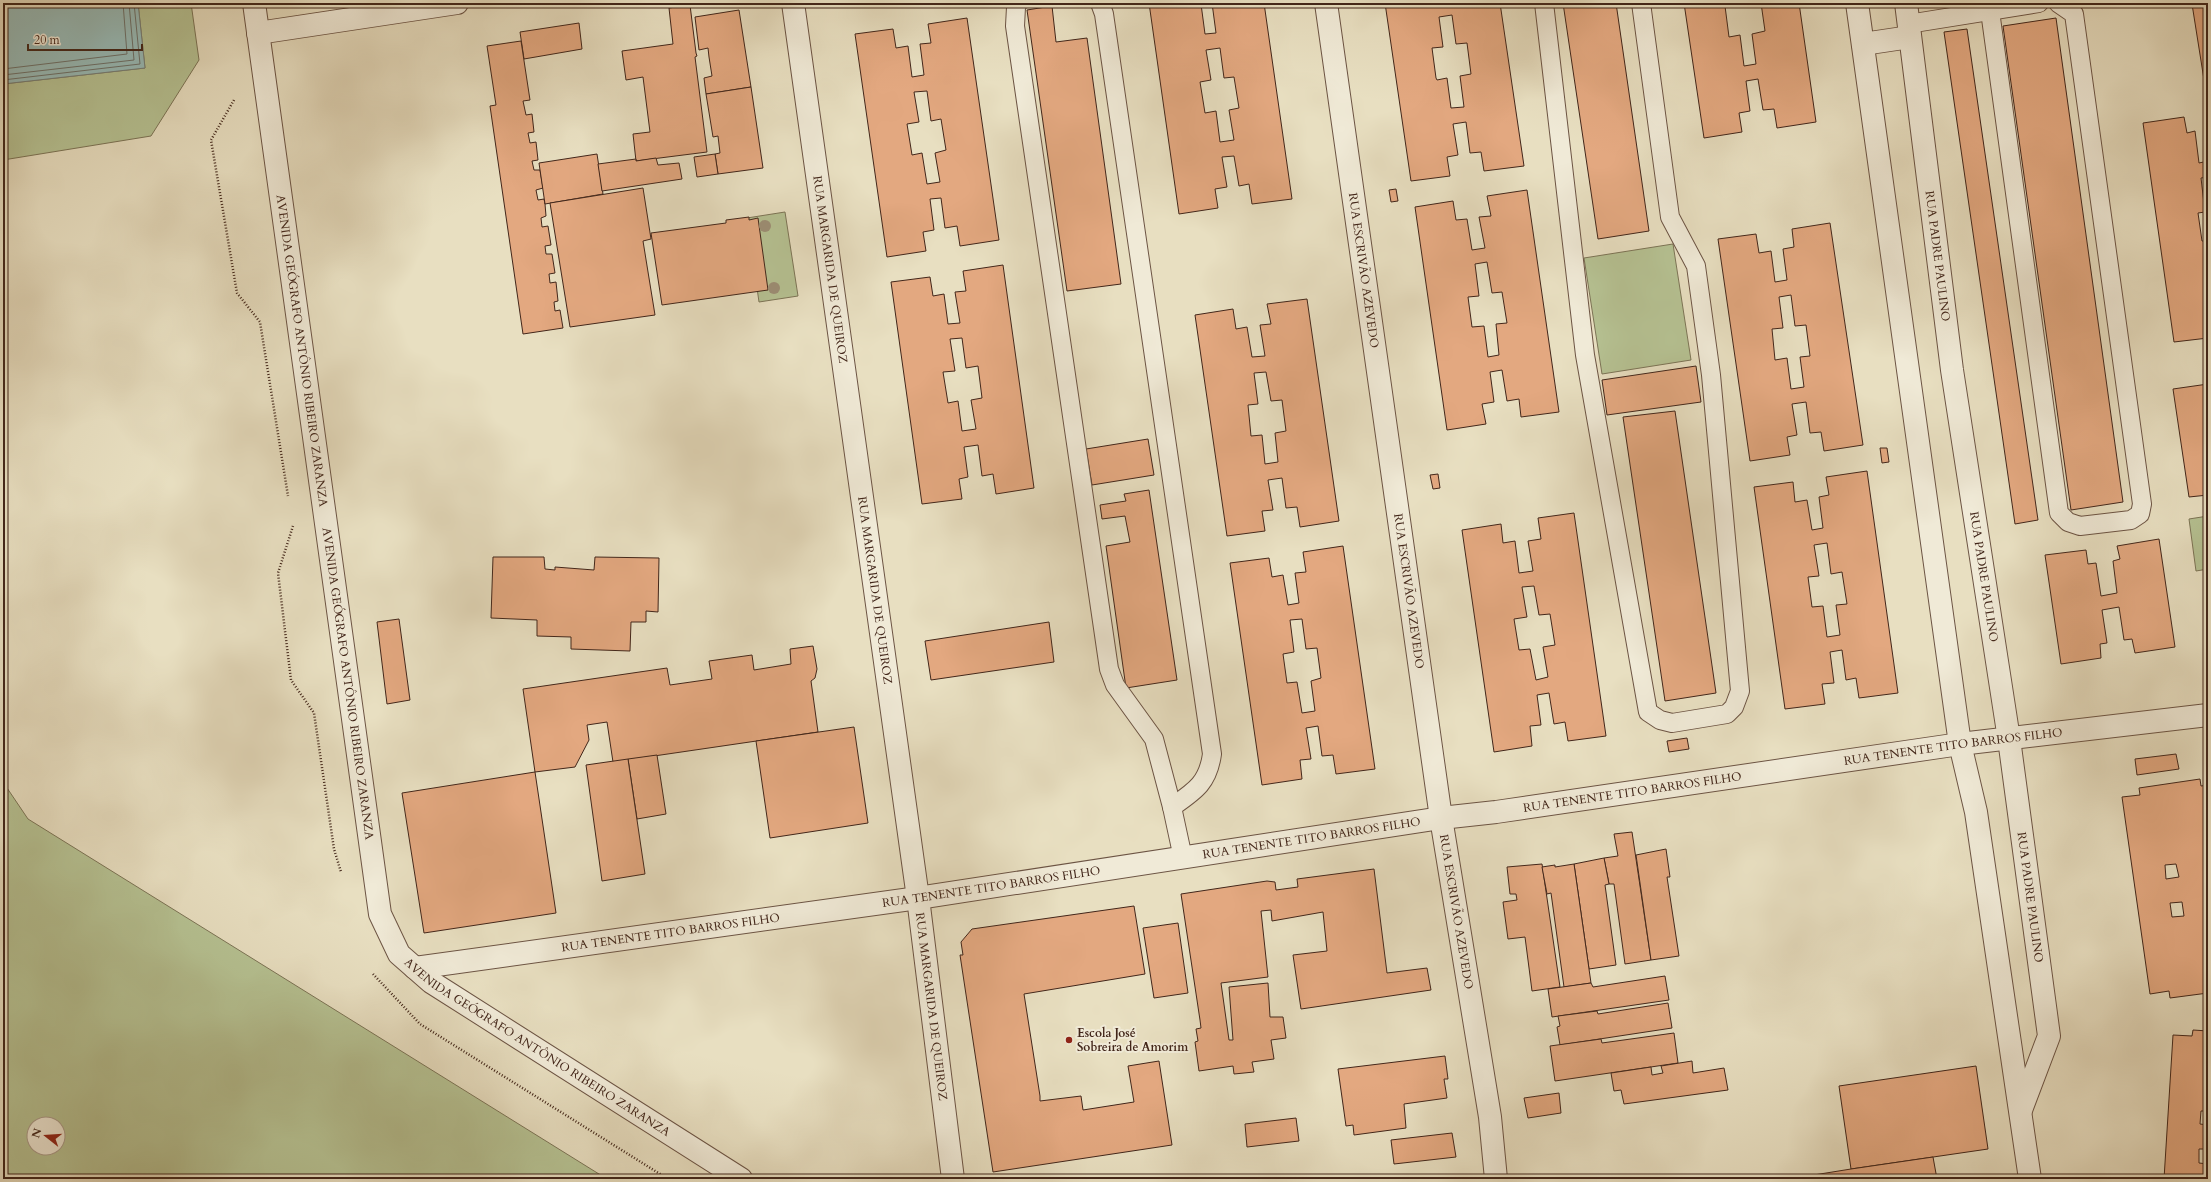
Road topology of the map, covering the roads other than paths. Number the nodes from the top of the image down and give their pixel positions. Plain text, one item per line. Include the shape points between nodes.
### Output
1 (254, 3) edge
2 (457, 3) edge
3 (793, 3) edge
4 (1018, 3) edge
5 (1100, 3) edge
6 (1326, 3) edge
7 (1544, 3) edge
8 (1641, 3) edge
9 (1857, 3) edge
10 (2039, 3) edge
11 (2058, 3) edge
12 (1990, 11) junction
13 (1908, 21) edge
14 (258, 33) junction
15 (1862, 44) junction
16 (2208, 715) edge
17 (2009, 739) junction
18 (1960, 744) junction
19 (1172, 807) junction
20 (1441, 818) junction
21 (1183, 858) junction
22 (918, 898) junction
23 (415, 968) junction
24 (2020, 1111) junction
25 (741, 1179) edge
26 (953, 1179) edge
27 (1496, 1179) edge
28 (2030, 1179) edge

1 - 14 street, AVENIDA GEÓGRAFO ANTÔNIO RIBEIRO ZARANZA
2 - 14 street
3 - 22 street, RUA MARGARIDA DE QUEIROZ
4 - 19 lane via 1014,26 1110,669 1115,685 1154,739
5 - 19 lane via 1105,22 1212,754 1210,770 1202,782
6 - 20 street, RUA ESCRIVÃO AZEVEDO
7 - 8 lane via 1576,296 1587,370 1648,712 1660,720 1672,722 1727,714 1734,707 1740,691 1711,375 1696,266 1670,217
9 - 15 street, RUA PADRE PAULINO
10 - 12 lane
11 - 12 lane via 2074,14 2142,504 2140,514 2131,520 2080,526 2068,522 2059,513
12 - 13 lane
13 - 15 street
13 - 17 street, RUA PADRE PAULINO via 1952,370
14 - 23 street, AVENIDA GEÓGRAFO ANTÔNIO RIBEIRO ZARANZA via 380,914 399,954
15 - 18 street, RUA PADRE PAULINO
16 - 17 street, RUA TENENTE TITO BARROS FILHO
17 - 18 street, RUA TENENTE TITO BARROS FILHO
17 - 24 street, RUA PADRE PAULINO via 2049,1036
18 - 20 street, RUA TENENTE TITO BARROS FILHO
18 - 24 street, RUA PADRE PAULINO via 1976,812
19 - 21 lane
20 - 21 street, RUA TENENTE TITO BARROS FILHO
20 - 27 street, RUA ESCRIVÃO AZEVEDO via 1488,1109
21 - 22 street, RUA TENENTE TITO BARROS FILHO
22 - 23 street, RUA TENENTE TITO BARROS FILHO
22 - 26 street, RUA MARGARIDA DE QUEIROZ
23 - 25 street, AVENIDA GEÓGRAFO ANTÔNIO RIBEIRO ZARANZA via 431,982
24 - 28 street, RUA PADRE PAULINO

